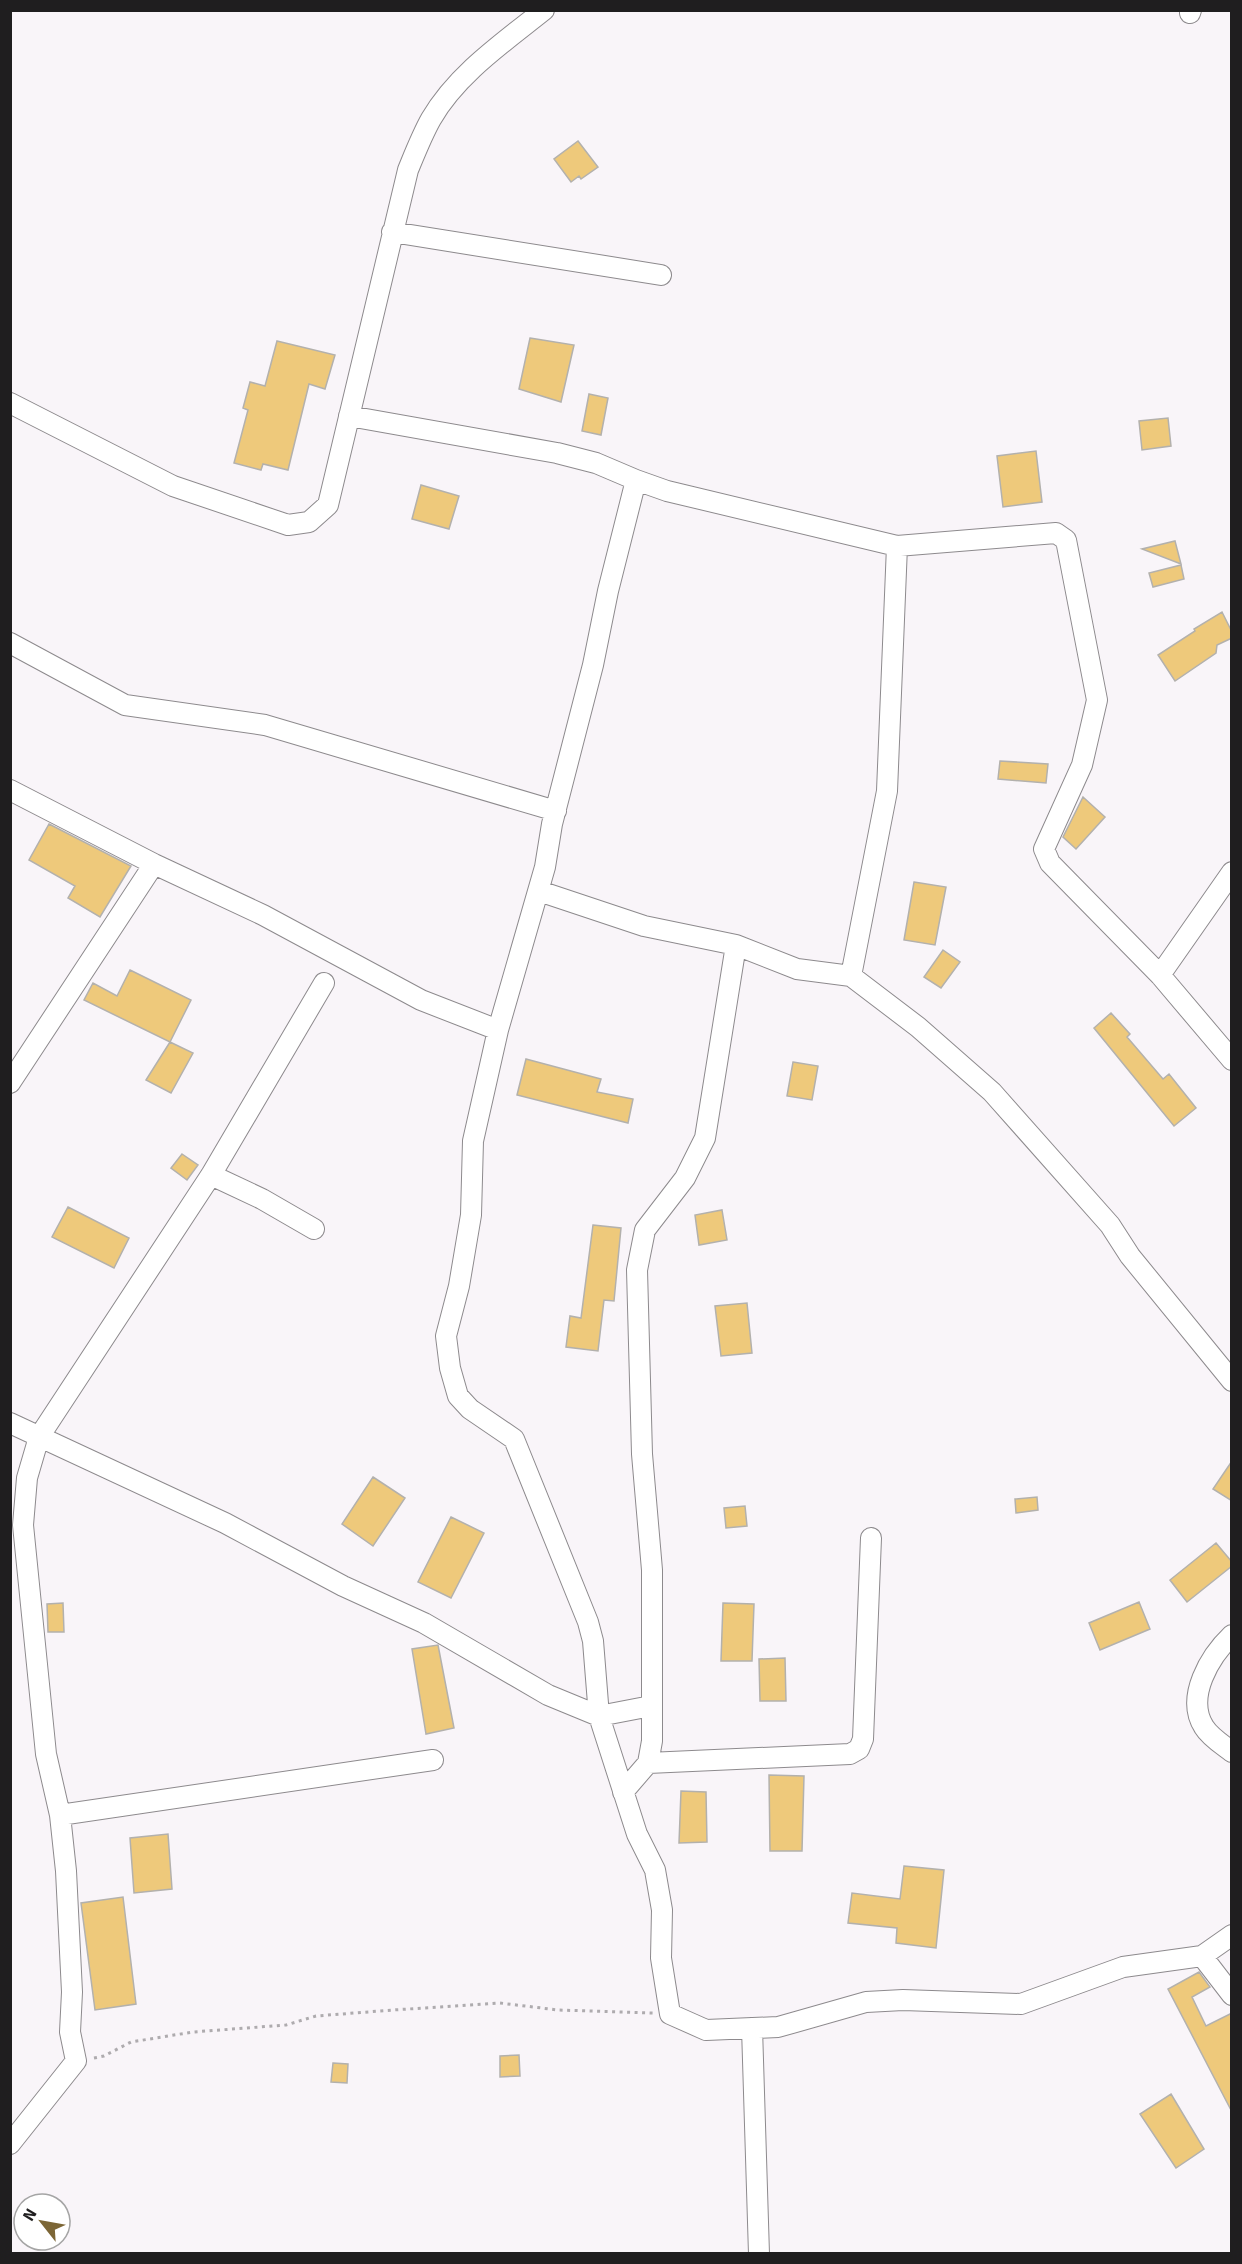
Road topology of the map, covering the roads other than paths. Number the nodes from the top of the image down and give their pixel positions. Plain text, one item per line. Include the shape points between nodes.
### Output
1 (544, 10) edge
2 (392, 232) junction
3 (662, 275) dead end
4 (10, 403) edge
5 (349, 416) junction
6 (636, 480) junction
7 (897, 546) junction
8 (10, 643) edge
9 (10, 790) edge
10 (556, 811) junction
11 (154, 864) junction
12 (1232, 872) edge
13 (539, 891) junction
14 (736, 945) junction
15 (851, 975) junction
16 (1160, 975) junction
17 (324, 983) dead end
18 (498, 1030) junction
19 (1232, 1060) edge
20 (10, 1083) edge
21 (212, 1175) junction
22 (314, 1229) dead end
23 (1232, 1381) edge
24 (10, 1423) edge
25 (39, 1437) junction
26 (871, 1538) dead end
27 (1232, 1635) edge
28 (651, 1706) junction
29 (599, 1716) junction
30 (1232, 1752) edge
31 (433, 1760) dead end
32 (648, 1763) junction
33 (623, 1792) junction
34 (60, 1815) junction
35 (1232, 1935) edge
36 (1202, 1956) junction
37 (1232, 1995) edge
38 (752, 2028) junction
39 (10, 2144) edge
40 (759, 2253) edge

1 - 2 street via 486,57 431,119 408,170
2 - 3 street
2 - 5 street
4 - 5 street via 174,486 288,525 309,522 328,505
5 - 6 street via 557,453 596,463
6 - 7 street via 666,491
6 - 10 street
7 - 15 street via 886,791
7 - 16 street via 1056,533 1066,540 1097,700 1082,765 1044,849 1050,863 1071,887
8 - 10 street via 126,705 265,725
9 - 11 street
10 - 13 street
11 - 18 street via 263,915 421,1000
11 - 20 street
12 - 16 street
13 - 14 street via 644,926
13 - 18 street
14 - 15 street via 797,969
14 - 28 street via 705,1138 686,1178 645,1230 637,1270 642,1454 652,1570
15 - 23 street via 992,1092 1110,1225 1130,1256
16 - 19 street
17 - 21 street
18 - 29 street via 473,1141 471,1215 446,1336 450,1368 454,1388 463,1403 509,1434 517,1446 588,1622
21 - 22 street
21 - 25 street
24 - 25 street
25 - 29 street via 225,1523 343,1586 424,1623 548,1695
25 - 34 street via 27,1478 23,1525 46,1754
26 - 32 street via 863,1739 859,1749 850,1754
27 - 30 street via 1207,1667 1197,1711 1204,1728
28 - 29 street
28 - 32 street
29 - 33 street
31 - 34 street
32 - 33 street
33 - 38 street via 655,1870 662,1910 661,1958 670,2014 706,2030
34 - 39 street via 69,1916 70,2032 76,2061
35 - 36 street
36 - 37 street
36 - 38 street via 1123,1967 1021,2004 866,2002 778,2027
38 - 40 street

